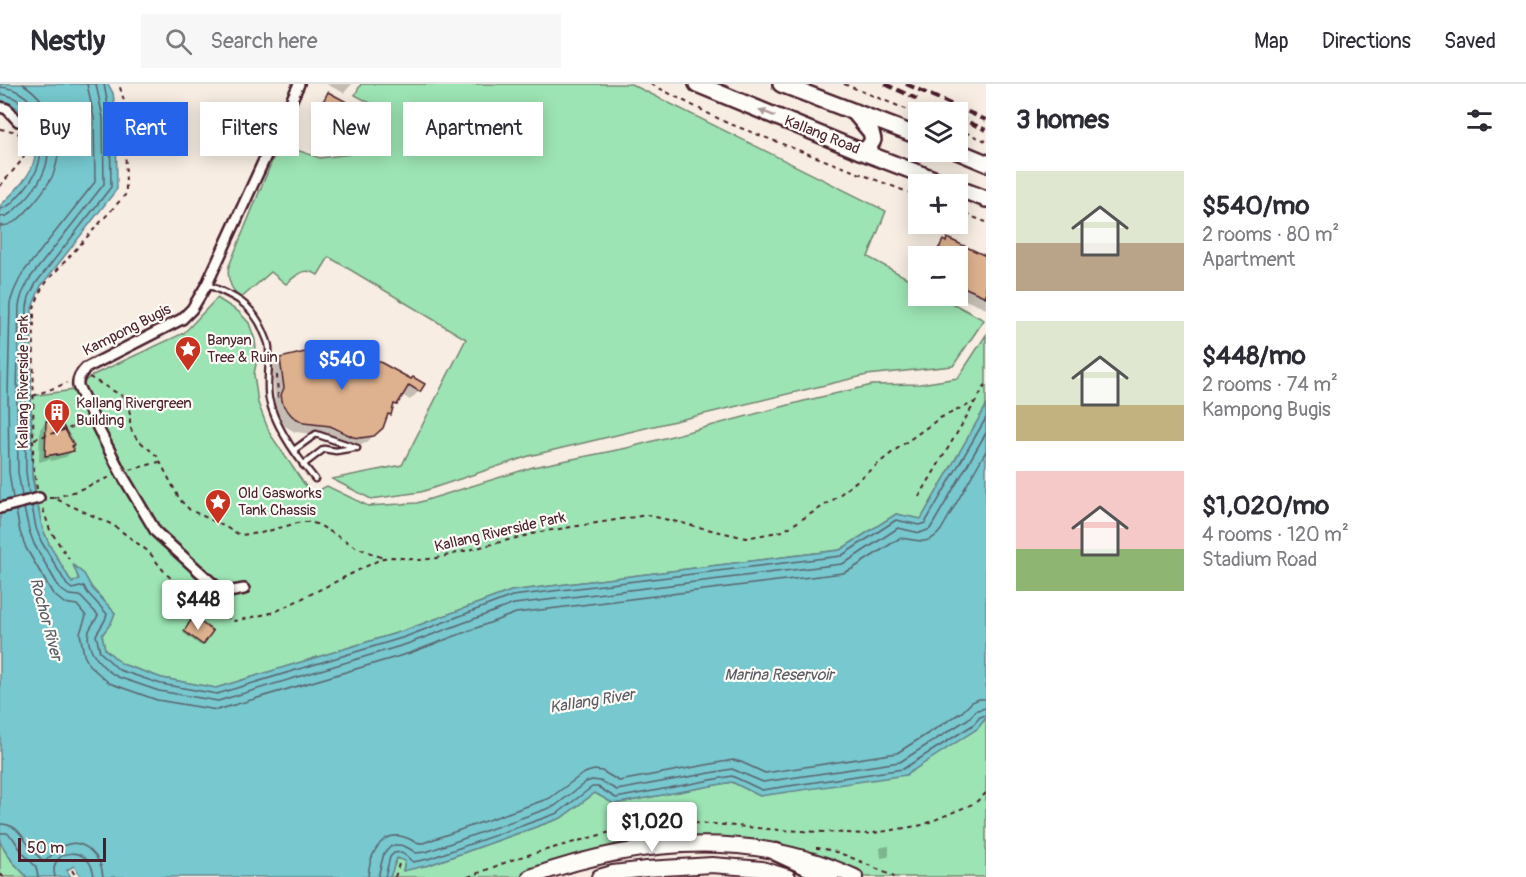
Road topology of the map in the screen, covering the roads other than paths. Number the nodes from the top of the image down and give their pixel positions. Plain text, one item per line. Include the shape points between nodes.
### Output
1 (299, 84) edge
2 (698, 84) edge
3 (781, 84) edge
4 (0, 107) edge
5 (854, 112) junction
6 (18, 121) dead end
7 (908, 132) edge
8 (860, 151) junction
9 (968, 156) edge
10 (986, 163) edge
11 (921, 174) edge
12 (968, 192) edge
13 (986, 199) edge
14 (207, 284) junction
15 (294, 450) junction
16 (303, 465) junction
17 (315, 479) dead end
18 (39, 498) road end
19 (0, 508) edge
20 (244, 590) dead end
21 (776, 852) junction
22 (530, 877) edge
23 (599, 877) edge
24 (788, 877) edge
25 (830, 877) edge
26 (855, 877) edge

1 - 14 street, Kampong Bugis
8 -> 2 main road, Kallang Road
3 - 5 main road
4 - 6 street
5 - 7 main road
5 - 8 main road via 873,140
8 - 11 main road, Kallang Road
9 - 10 main road
12 - 13 main road
14 - 15 lane via 236,297 250,309 262,328 269,346 269,399
14 - 20 street, Kampong Bugis via 182,319 92,364 79,376 78,386 121,473 160,537 223,593
15 - 16 lane
15 - 16 lane via 316,434 357,448 324,449
16 - 17 lane
18 - 19 street
21 - 22 street via 740,845 652,846 601,855
21 - 25 highway
21 - 26 street via 810,859
23 - 24 street via 712,865 762,869

